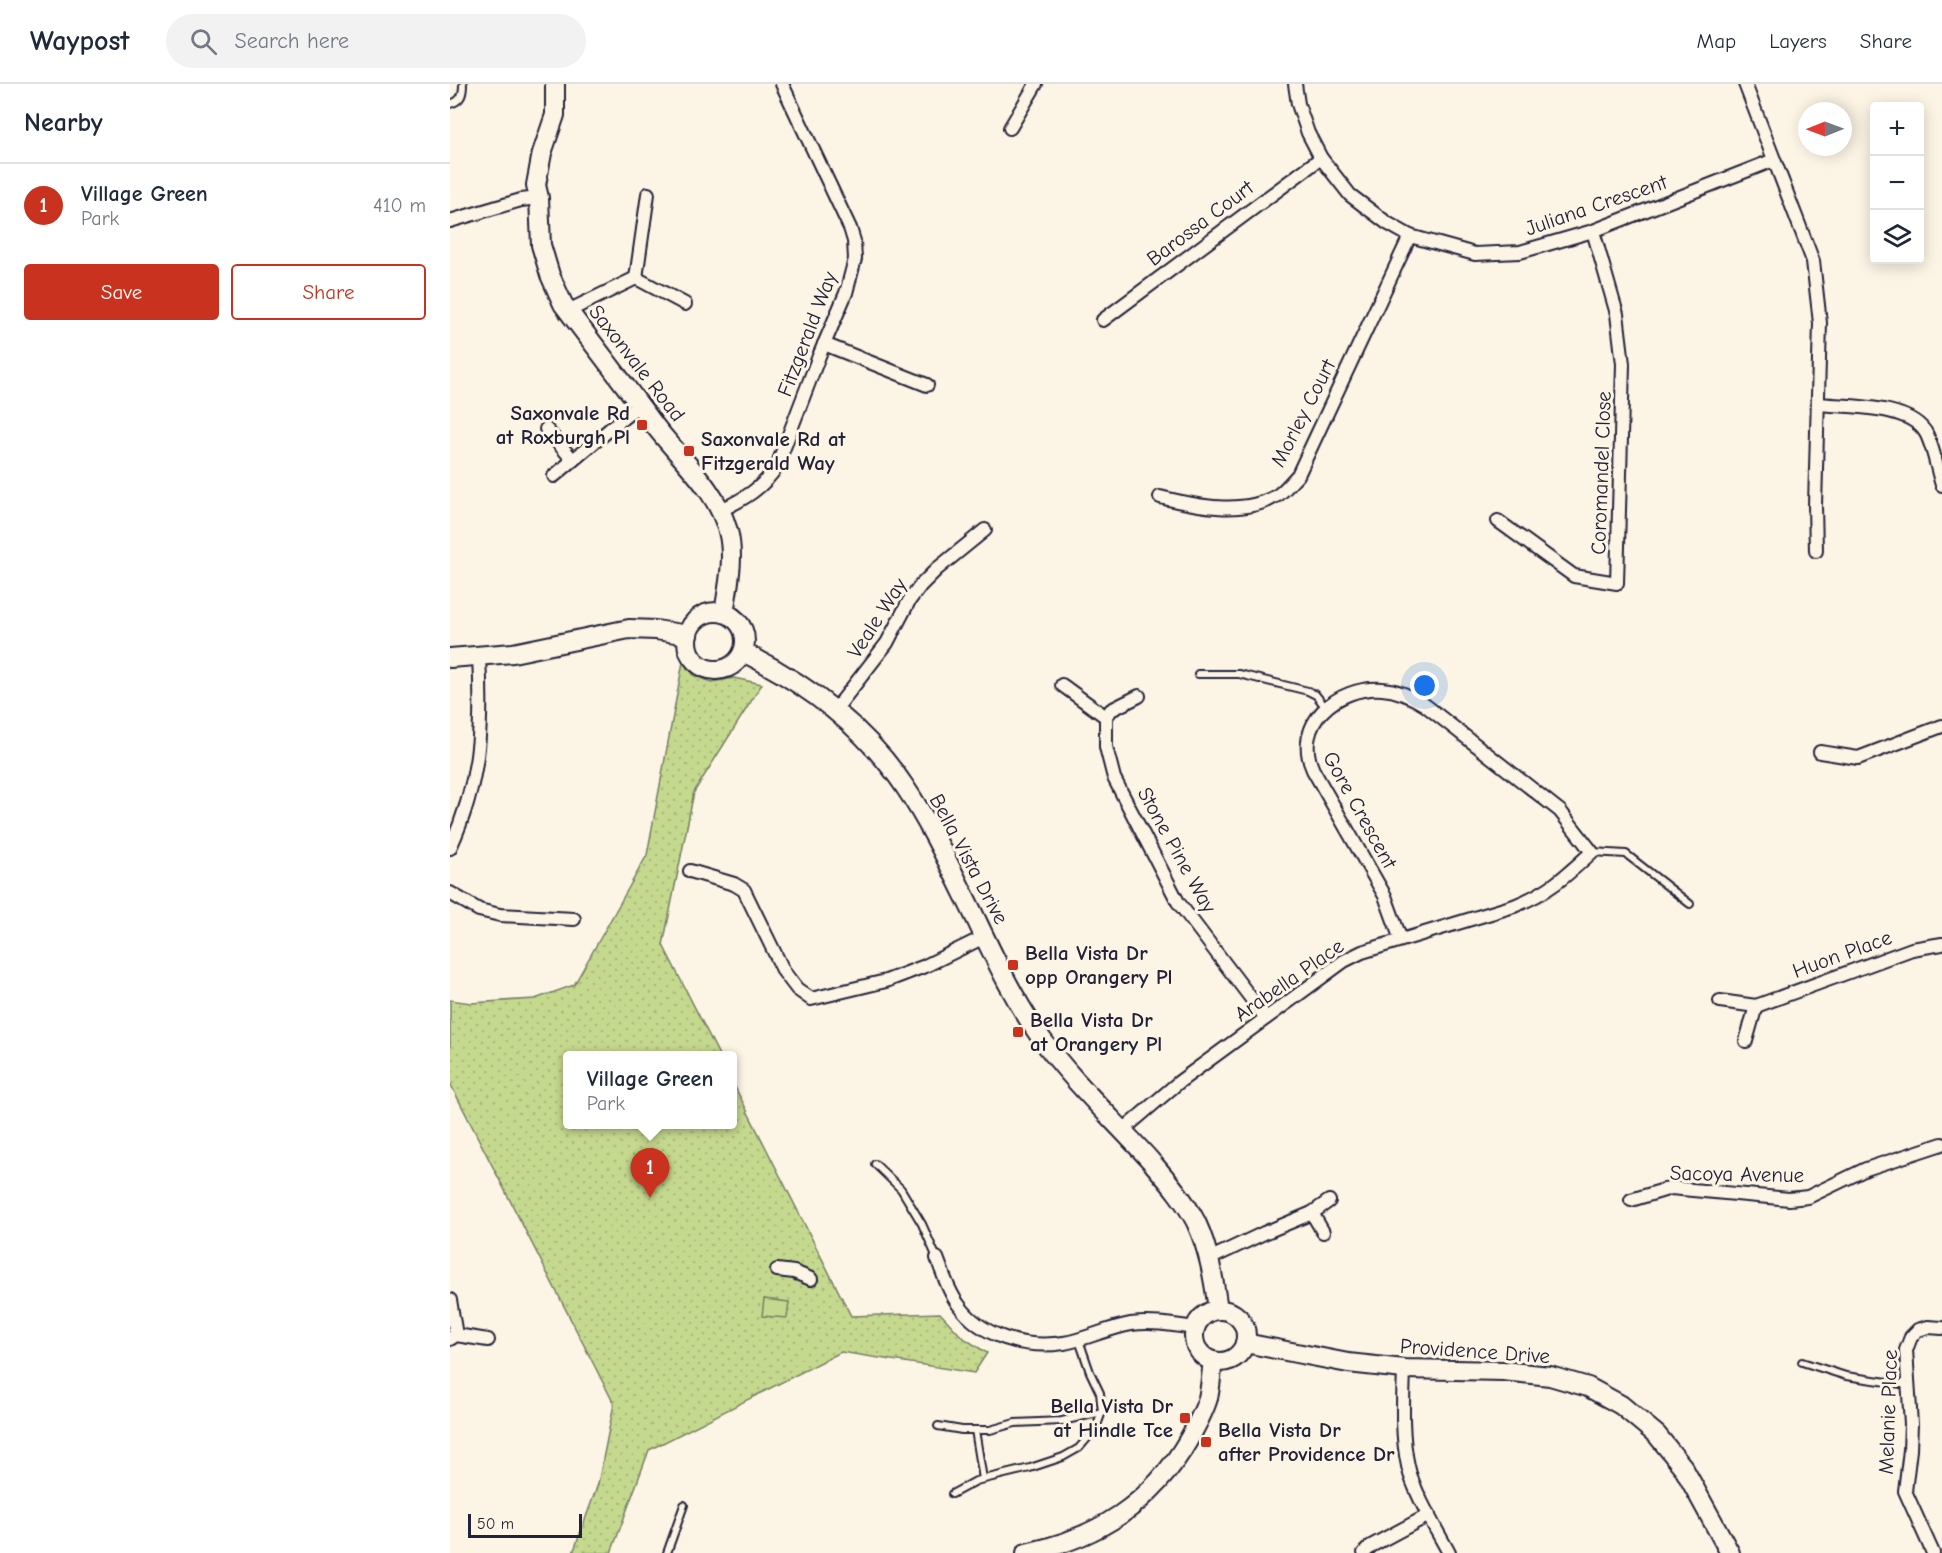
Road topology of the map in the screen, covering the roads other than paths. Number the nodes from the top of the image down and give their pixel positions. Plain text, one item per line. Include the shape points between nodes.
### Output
1 (463, 84) edge
2 (555, 84) edge
3 (565, 84) edge
4 (782, 84) edge
5 (1036, 84) edge
6 (1295, 84) edge
7 (1745, 84) edge
8 (450, 104) edge
9 (1010, 128) dead end
10 (1321, 158) junction
11 (1774, 160) junction
12 (648, 194) dead end
13 (539, 198) junction
14 (450, 221) edge
15 (1593, 231) junction
16 (1410, 236) junction
17 (636, 278) junction
18 (685, 304) dead end
19 (568, 311) junction
20 (1103, 320) dead end
21 (824, 344) junction
22 (927, 385) dead end
23 (640, 404) junction
24 (1818, 404) junction
25 (546, 429) dead end
26 (573, 460) junction
27 (554, 476) dead end
28 (1942, 485) edge
29 (1160, 497) dead end
30 (721, 510) junction
31 (1498, 521) dead end
32 (985, 530) dead end
33 (1816, 551) dead end
34 (724, 613) junction
35 (688, 635) junction
36 (743, 652) junction
37 (478, 657) junction
38 (450, 658) edge
39 (1198, 674) dead end
40 (1062, 686) dead end
41 (1139, 696) dead end
42 (1326, 708) junction
43 (835, 710) junction
44 (1106, 717) junction
45 (1942, 726) edge
46 (1820, 752) dead end
47 (450, 848) edge
48 (1592, 852) junction
49 (690, 871) dead end
50 (450, 893) edge
51 (1690, 904) dead end
52 (574, 920) dead end
53 (984, 937) junction
54 (1401, 940) junction
55 (1942, 944) edge
56 (1720, 1001) dead end
57 (1756, 1006) junction
58 (1266, 1018) junction
59 (1746, 1041) dead end
60 (1123, 1130) junction
61 (1942, 1144) edge
62 (875, 1164) dead end
63 (1631, 1200) dead end
64 (1329, 1202) dead end
65 (1312, 1213) junction
66 (1323, 1232) dead end
67 (938, 1258) joint
68 (1209, 1259) junction
69 (777, 1270) dead end
70 (812, 1279) dead end
71 (450, 1300) edge
72 (1218, 1310) junction
73 (1942, 1328) edge
74 (1195, 1329) junction
75 (453, 1337) edge
76 (488, 1340) dead end
77 (1079, 1340) junction
78 (1245, 1343) junction
79 (1213, 1361) junction
80 (1802, 1362) dead end
81 (1404, 1370) junction
82 (1908, 1385) junction
83 (1102, 1412) junction
84 (938, 1426) dead end
85 (975, 1430) junction
86 (982, 1479) junction
87 (952, 1494) dead end
88 (684, 1505) dead end
89 (1428, 1515) junction
90 (667, 1553) edge
91 (1026, 1553) edge
92 (1364, 1553) edge
93 (1449, 1553) edge
94 (1730, 1553) edge
95 (1933, 1553) edge

1 - 8 lane via 461,99
2 - 13 street, Saxonvale Road via 555,115 536,176
3 - 13 street, Saxonvale Road via 563,120
4 - 21 street, Fitzgerald Way via 854,241 855,259 849,282
5 - 9 street
6 - 10 street, Juliana Crescent via 1308,133
7 - 11 street
10 - 16 street, Juliana Crescent via 1366,210
10 - 20 street, Barossa Court
11 - 15 street, Juliana Crescent
11 - 24 street via 1813,261 1820,323
12 - 17 street
13 - 14 street
13 - 19 street, Saxonvale Road via 545,260
15 - 16 street, Juliana Crescent via 1520,252 1475,254
15 - 31 street, Coromandel Close via 1617,314 1623,364 1617,583 1574,576
16 - 29 street, Morley Court via 1298,475 1278,495 1246,506 1199,507
17 - 18 street
17 - 19 street
19 - 23 street, Saxonvale Road
21 - 22 street
21 - 30 street, Fitzgerald Way via 777,466 753,493
23 - 26 street
23 - 30 street, Saxonvale Road
24 - 28 street via 1894,411 1914,420 1927,434
24 - 33 street
25 - 26 street
26 - 27 street
30 - 34 street, Saxonvale Road via 731,552
32 - 43 street, Veale Way via 921,585 886,643
34 - 35 street via 702,616
34 - 36 street via 742,629
35 - 36 street via 692,656 709,669 728,667
35 - 37 street via 629,629
36 - 43 street, Bella Vista Drive via 786,675
37 - 38 street
37 - 47 street via 481,702 477,763
39 - 42 lane via 1239,674 1308,691
40 - 44 street
41 - 44 street via 1111,710
42 - 48 street, Gore Crescent via 1369,689 1390,690 1413,698 1560,811
42 - 54 street, Gore Crescent via 1312,722 1307,742 1309,762 1385,896
43 - 53 street, Bella Vista Drive via 866,739 904,786
44 - 58 street, Stone Pine Way via 1114,778 1167,883
45 - 46 street via 1858,758
48 - 51 lane via 1626,854
48 - 54 street, Arabella Place via 1538,896
49 - 53 street via 744,890 784,972 796,989 811,999 886,981
50 - 52 street via 479,910 500,915
53 - 60 street, Bella Vista Drive via 1042,1039
54 - 58 street, Arabella Place via 1344,961
55 - 57 street, Huon Place via 1912,950
56 - 57 street, Huon Place
57 - 59 street
58 - 60 street, Arabella Place via 1179,1082
60 - 68 street, Bella Vista Drive via 1182,1198
61 - 63 street, Sacoya Avenue via 1866,1169 1808,1197 1789,1199 1671,1188
62 - 67 lane via 901,1190
64 - 65 street
65 - 66 street
65 - 68 street
67 - 77 street via 956,1302 986,1330 1024,1343
68 - 72 street, Bella Vista Drive
69 - 70 street
71 - 75 street
72 - 74 street via 1206,1313
72 - 78 street via 1229,1311 1242,1322
73 - 82 street, Melanie Place via 1928,1327 1911,1337 1906,1350
74 - 77 street via 1142,1323
74 - 79 street via 1198,1351
75 - 76 street
77 - 83 lane via 1100,1393
78 - 79 street via 1235,1358
78 - 81 street, Providence Drive via 1338,1362
79 - 91 street via 1209,1393 1200,1419 1154,1488 1124,1514 1090,1533
80 - 82 lane via 1846,1376
81 - 89 street via 1402,1423 1408,1468
81 - 94 street, Providence Drive via 1503,1371 1550,1376 1588,1387 1621,1405 1657,1435 1683,1467
82 - 95 street, Melanie Place via 1910,1450 1905,1491
83 - 85 lane via 1062,1422 1015,1423
83 - 86 lane via 1096,1428 1079,1448 1030,1468
84 - 85 lane
85 - 86 lane
86 - 87 lane
88 - 90 lane
89 - 92 street
89 - 93 street

